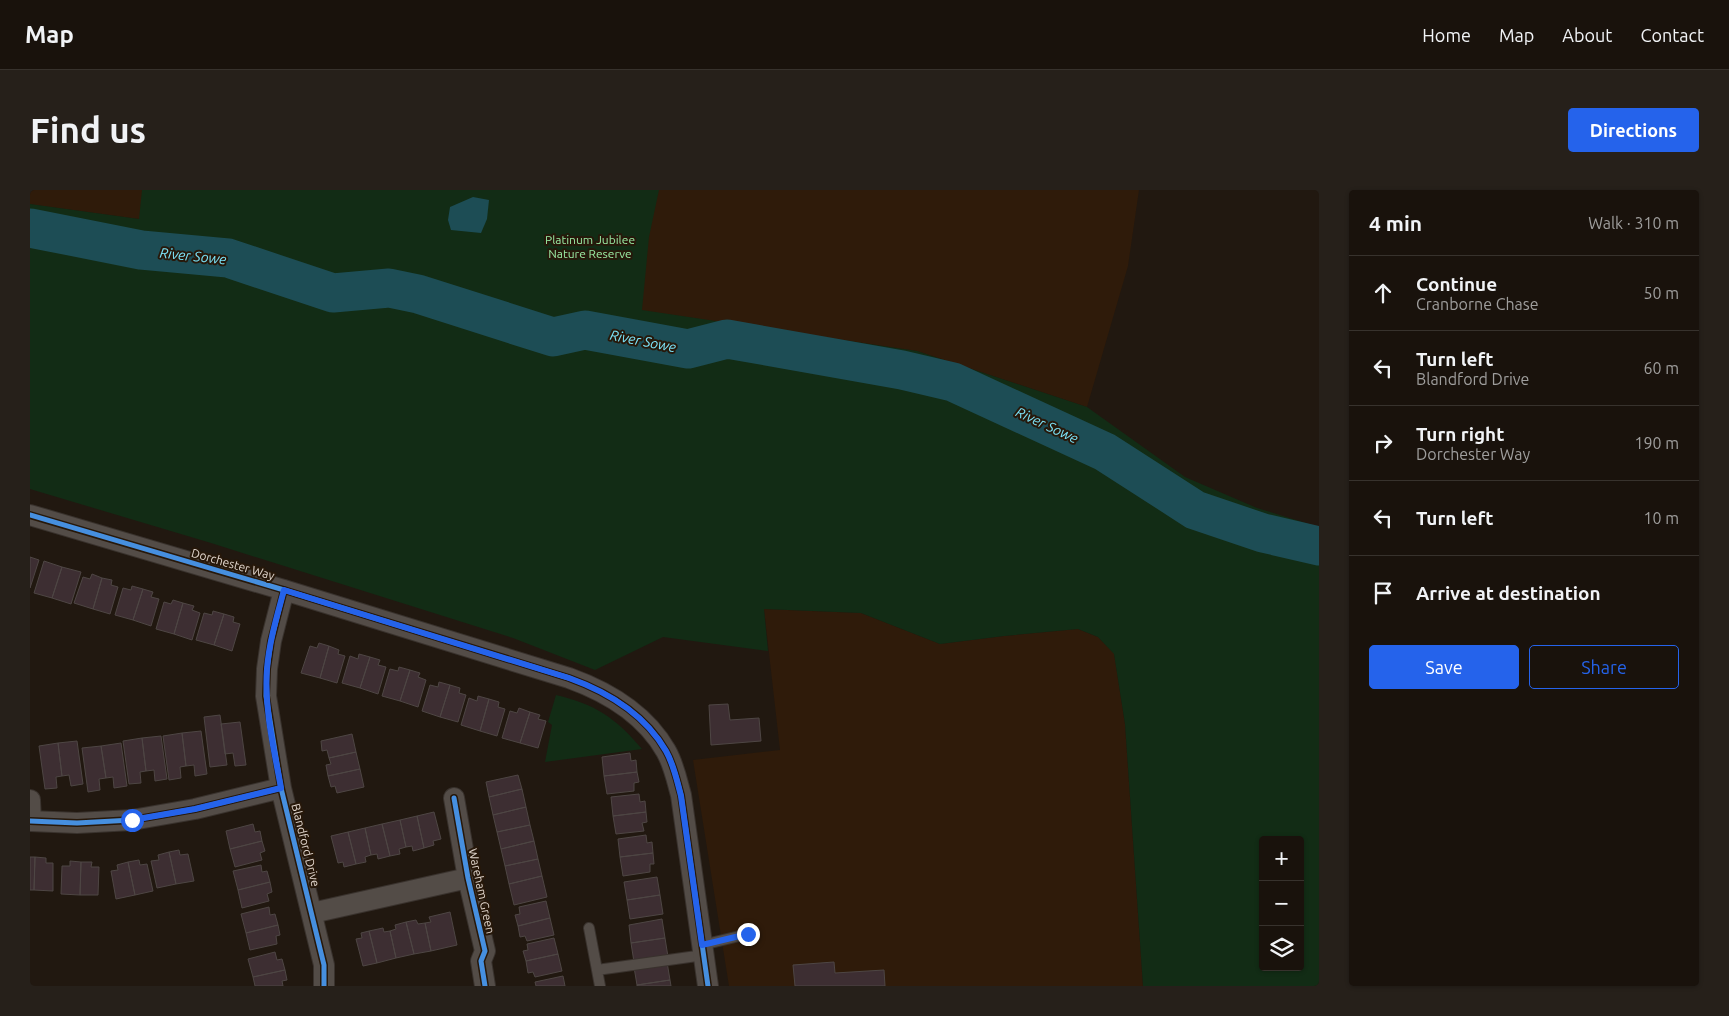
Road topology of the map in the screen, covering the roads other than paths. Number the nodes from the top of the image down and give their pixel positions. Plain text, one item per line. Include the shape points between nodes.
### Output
1 (30, 515) edge
2 (284, 590) junction
3 (281, 788) junction
4 (454, 798) dead end
5 (30, 800) edge
6 (30, 821) edge
7 (468, 878) junction
8 (312, 913) junction
9 (589, 928) dead end
10 (748, 934) dead end
11 (703, 950) junction
12 (597, 970) junction
13 (324, 986) edge
14 (485, 986) edge
15 (600, 986) edge
16 (708, 986) edge

1 - 2 street, Dorchester Way
2 - 3 street, Blandford Drive via 271,641 266,696
2 - 11 street, Dorchester Way via 576,681 614,699 633,713 650,728 675,773
3 - 6 street via 132,820
3 - 8 street, Blandford Drive
4 - 7 street, Wareham Green
5 - 6 street
7 - 8 street, Wareham Green
7 - 14 street, Wareham Green via 485,951 481,961
8 - 13 street, Blandford Drive via 324,965
9 - 12 lane
10 - 11 lane
11 - 12 lane
11 - 16 street, Dorchester Way
12 - 15 lane

